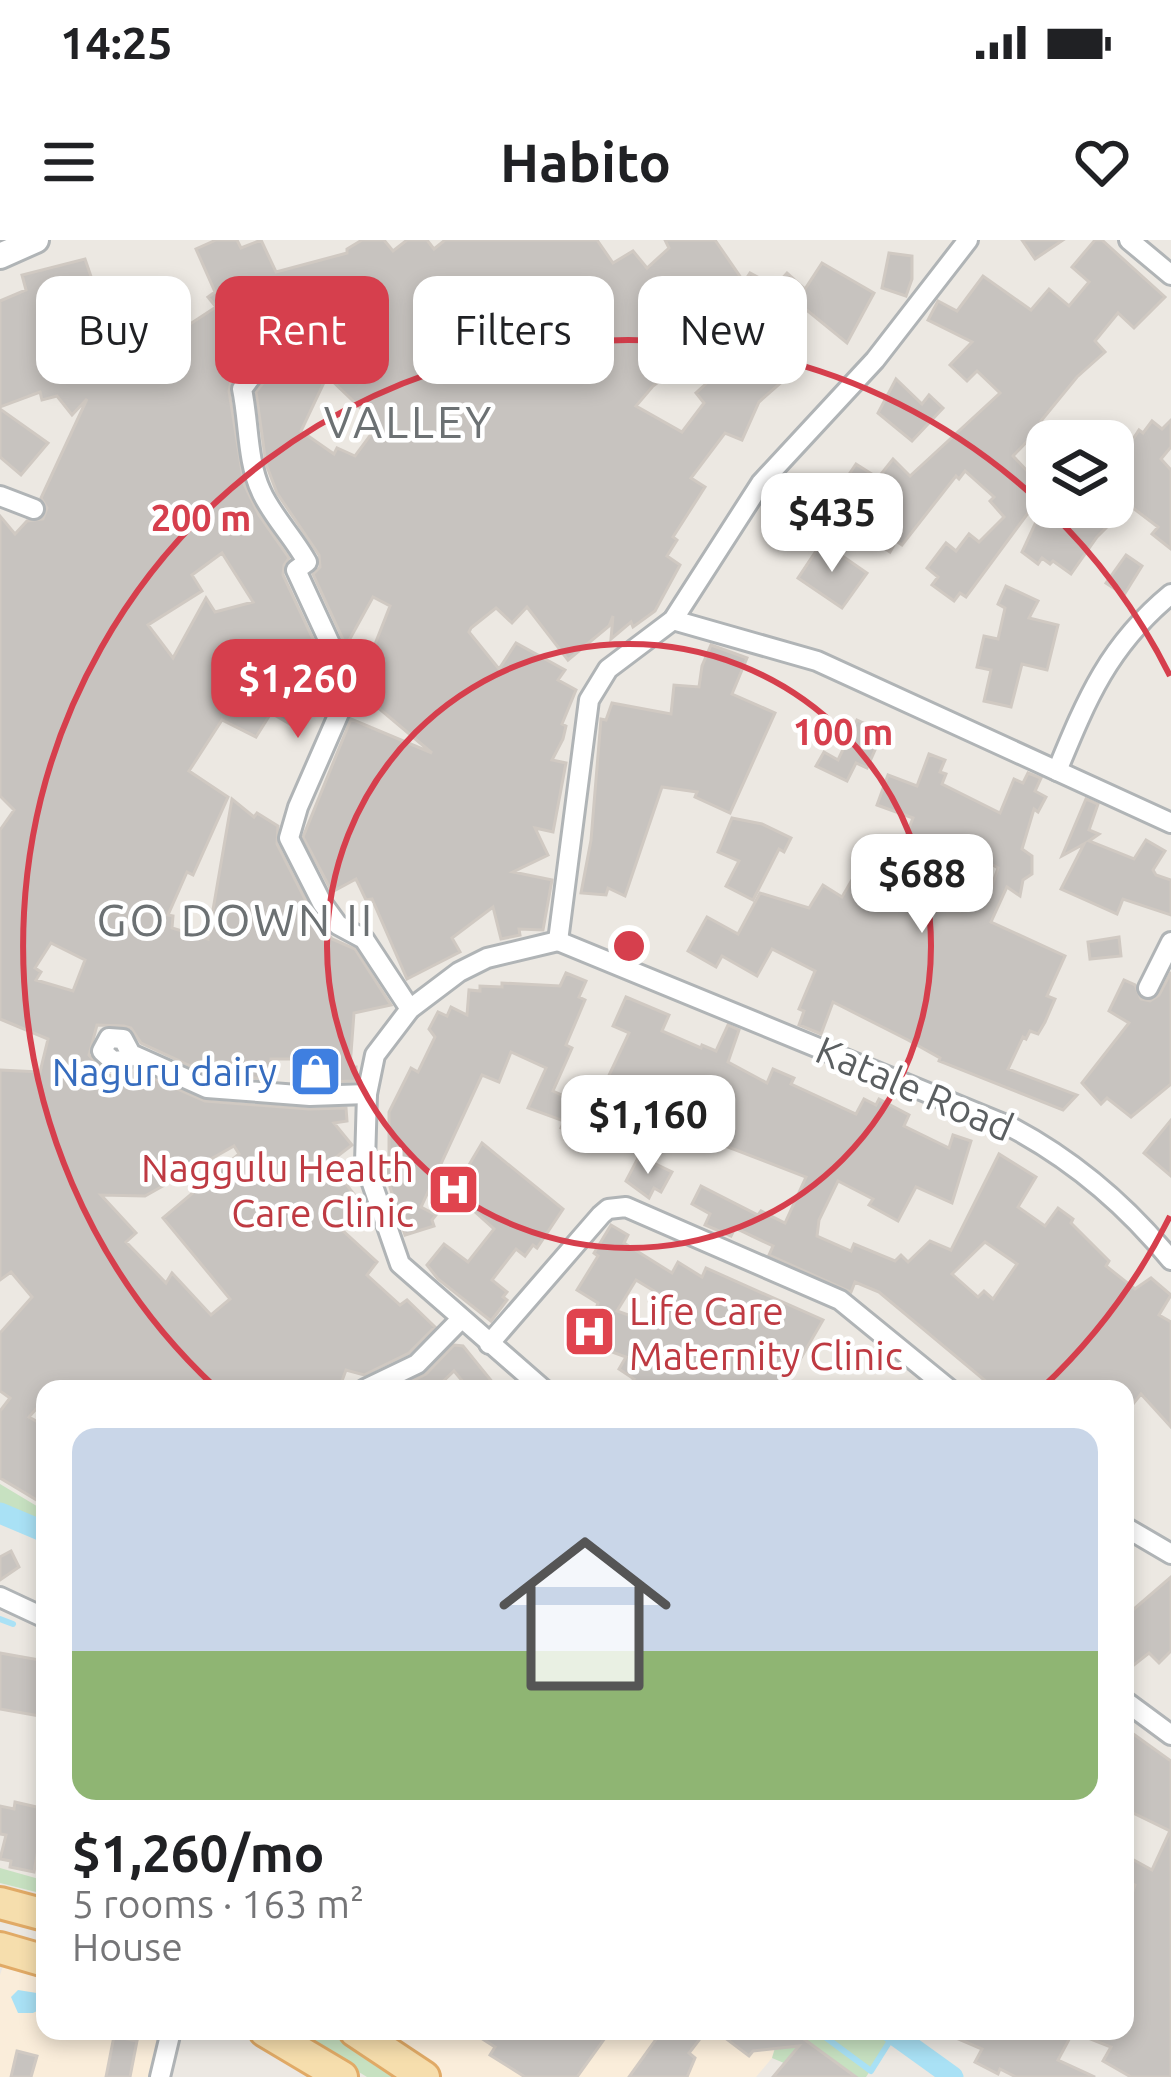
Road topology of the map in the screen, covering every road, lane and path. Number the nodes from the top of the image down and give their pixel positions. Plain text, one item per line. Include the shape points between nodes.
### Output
1 (36, 240) edge
2 (968, 240) edge
3 (1129, 240) edge
4 (0, 256) edge
5 (1171, 274) edge
6 (246, 384) edge
7 (0, 496) edge
8 (34, 509) dead end
9 (1171, 593) edge
10 (673, 620) junction
11 (1057, 771) junction
12 (1171, 823) edge
13 (558, 940) junction
14 (1171, 942) edge
15 (1148, 988) dead end
16 (410, 1009) junction
17 (130, 1054) dead end
18 (367, 1094) junction
19 (1171, 1260) edge
20 (460, 1320) junction
21 (489, 1344) junction
22 (384, 1380) edge
23 (532, 1380) edge
24 (938, 1380) edge
25 (1134, 1532) edge
26 (1171, 1554) edge
27 (0, 1597) edge
28 (36, 1614) edge
29 (1134, 1708) edge
30 (1171, 1735) edge
31 (0, 1903) edge
32 (36, 1913) edge
33 (0, 1948) edge
34 (36, 1958) edge
35 (169, 2040) edge
36 (281, 2040) edge
37 (368, 2040) edge
38 (160, 2077) edge
39 (342, 2077) edge
40 (424, 2077) edge

1 - 4 street
2 - 10 street via 875,360 761,483
3 - 5 street
6 - 16 street via 255,478 307,562 296,570 333,650 339,684 340,711 289,838 322,903 338,925 364,939
7 - 8 street
9 - 11 street via 1102,670
10 - 11 street via 817,661
10 - 13 street via 608,669 589,700
11 - 12 street
13 - 16 street via 487,958
13 - 19 street, Katale Road via 1011,1127 1054,1150
14 - 15 street
16 - 18 street via 375,1055
17 - 18 street via 207,1088
18 - 20 street via 365,1163 390,1243 400,1264
20 - 21 street
20 - 22 street via 417,1364
21 - 23 street
21 - 24 street via 601,1215 626,1207 839,1300
25 - 26 street
27 - 28 street
29 - 30 street
31 - 32 main road
33 - 34 main road
35 - 38 street
36 - 39 main road
37 - 40 main road

